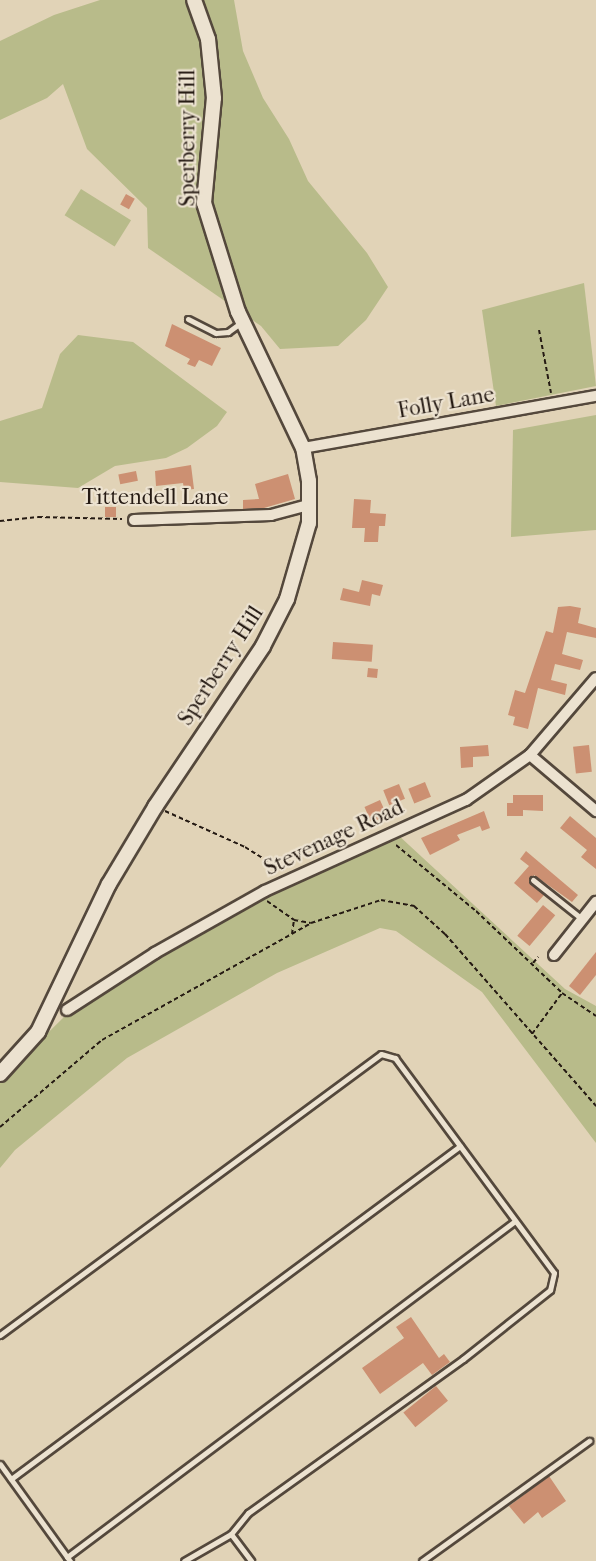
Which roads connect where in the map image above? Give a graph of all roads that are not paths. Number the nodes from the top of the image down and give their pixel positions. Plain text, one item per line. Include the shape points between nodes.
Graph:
1 (194, 0) edge
2 (188, 320) dead end
3 (243, 321) junction
4 (596, 396) edge
5 (303, 448) junction
6 (309, 506) junction
7 (134, 520) road end
8 (596, 678) edge
9 (530, 755) junction
10 (596, 812) edge
11 (533, 880) dead end
12 (596, 902) edge
13 (582, 919) junction
14 (554, 955) dead end
15 (67, 1010) dead end
16 (0, 1074) edge
17 (460, 1146) junction
18 (515, 1221) junction
19 (0, 1335) edge
20 (589, 1441) dead end
21 (0, 1464) edge
22 (11, 1479) junction
23 (231, 1534) junction
24 (69, 1559) edge
25 (184, 1561) edge
26 (251, 1561) edge
27 (422, 1561) edge

1 - 3 street, Sperberry Hill via 208,39 214,98 204,203
2 - 3 lane via 216,333 228,332
3 - 5 street, Sperberry Hill
4 - 5 street, Folly Lane
5 - 6 street, Sperberry Hill
6 - 7 street, Tittendell Lane via 271,515
6 - 16 street, Sperberry Hill via 303,550 287,599 263,646 155,807 109,884 38,1032
8 - 9 street, Stevenage Road
9 - 10 street
9 - 15 street, Stevenage Road via 466,800 293,877 155,953
11 - 13 lane
12 - 13 street
13 - 14 street
17 - 18 lane
17 - 19 lane via 395,1058 381,1054
17 - 22 lane
18 - 23 lane via 554,1273 550,1290 463,1359 248,1513
18 - 24 lane
20 - 27 lane
21 - 22 lane
22 - 24 lane
23 - 25 lane
23 - 26 lane

